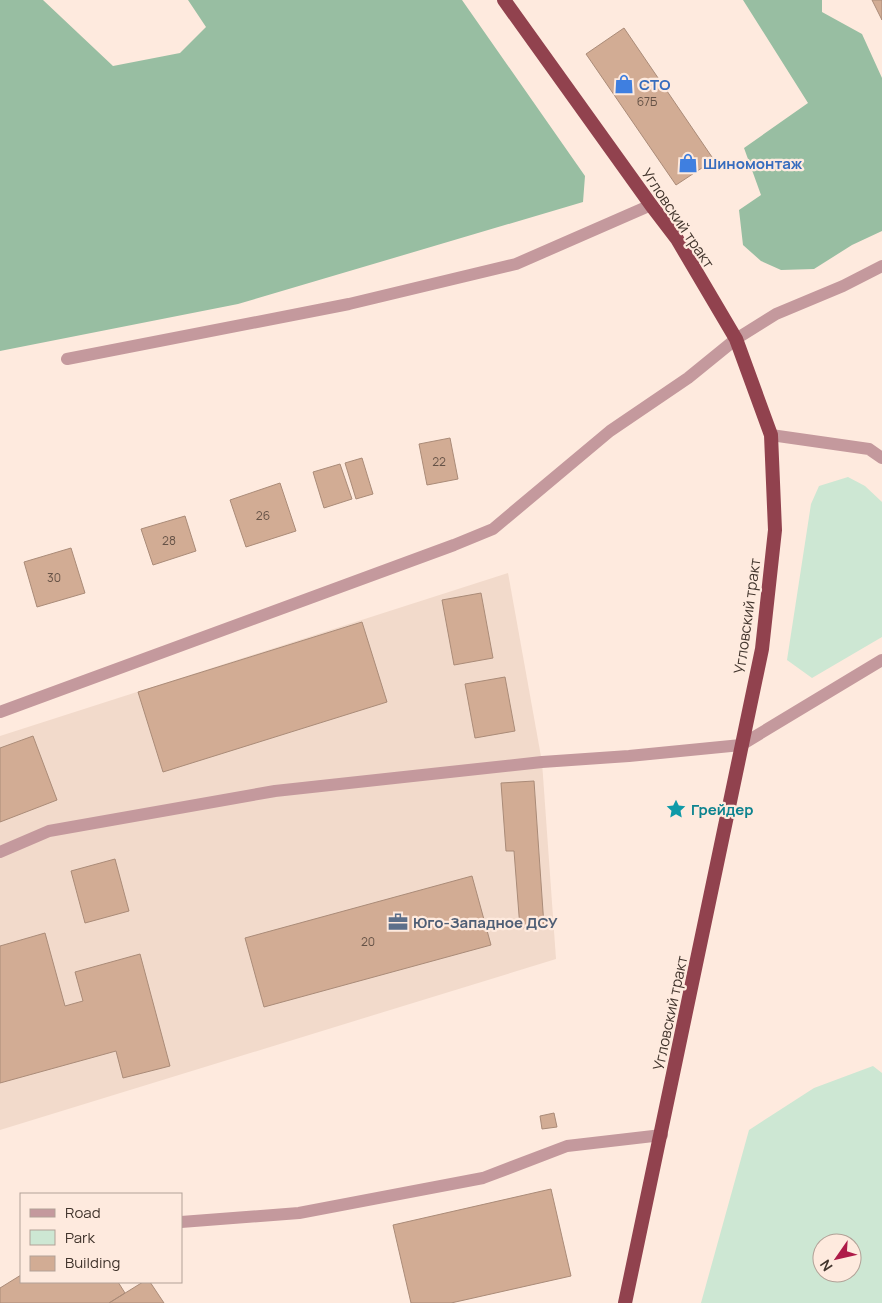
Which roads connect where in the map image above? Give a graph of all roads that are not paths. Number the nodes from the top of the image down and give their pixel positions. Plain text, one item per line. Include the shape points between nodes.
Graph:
1 (504, 0) edge
2 (651, 205) junction
3 (882, 266) edge
4 (736, 339) junction
5 (68, 359) dead end
6 (771, 435) junction
7 (882, 458) edge
8 (882, 660) edge
9 (0, 712) edge
10 (741, 745) junction
11 (0, 852) edge
12 (662, 1135) junction
13 (182, 1222) edge
14 (625, 1303) edge

1 - 2 highway, Угловский тракт
2 - 4 highway, Угловский тракт via 677,239
2 - 5 street via 516,264 349,304
3 - 4 street via 776,314
4 - 6 highway, Угловский тракт
4 - 9 street via 688,378 610,432 493,529
6 - 7 street via 869,449
6 - 10 highway, Угловский тракт via 775,530 762,649
8 - 10 street
10 - 11 street via 542,762 275,791 49,831
10 - 12 highway, Угловский тракт
12 - 13 street via 567,1146 483,1178 299,1213
12 - 14 highway, Угловский тракт

